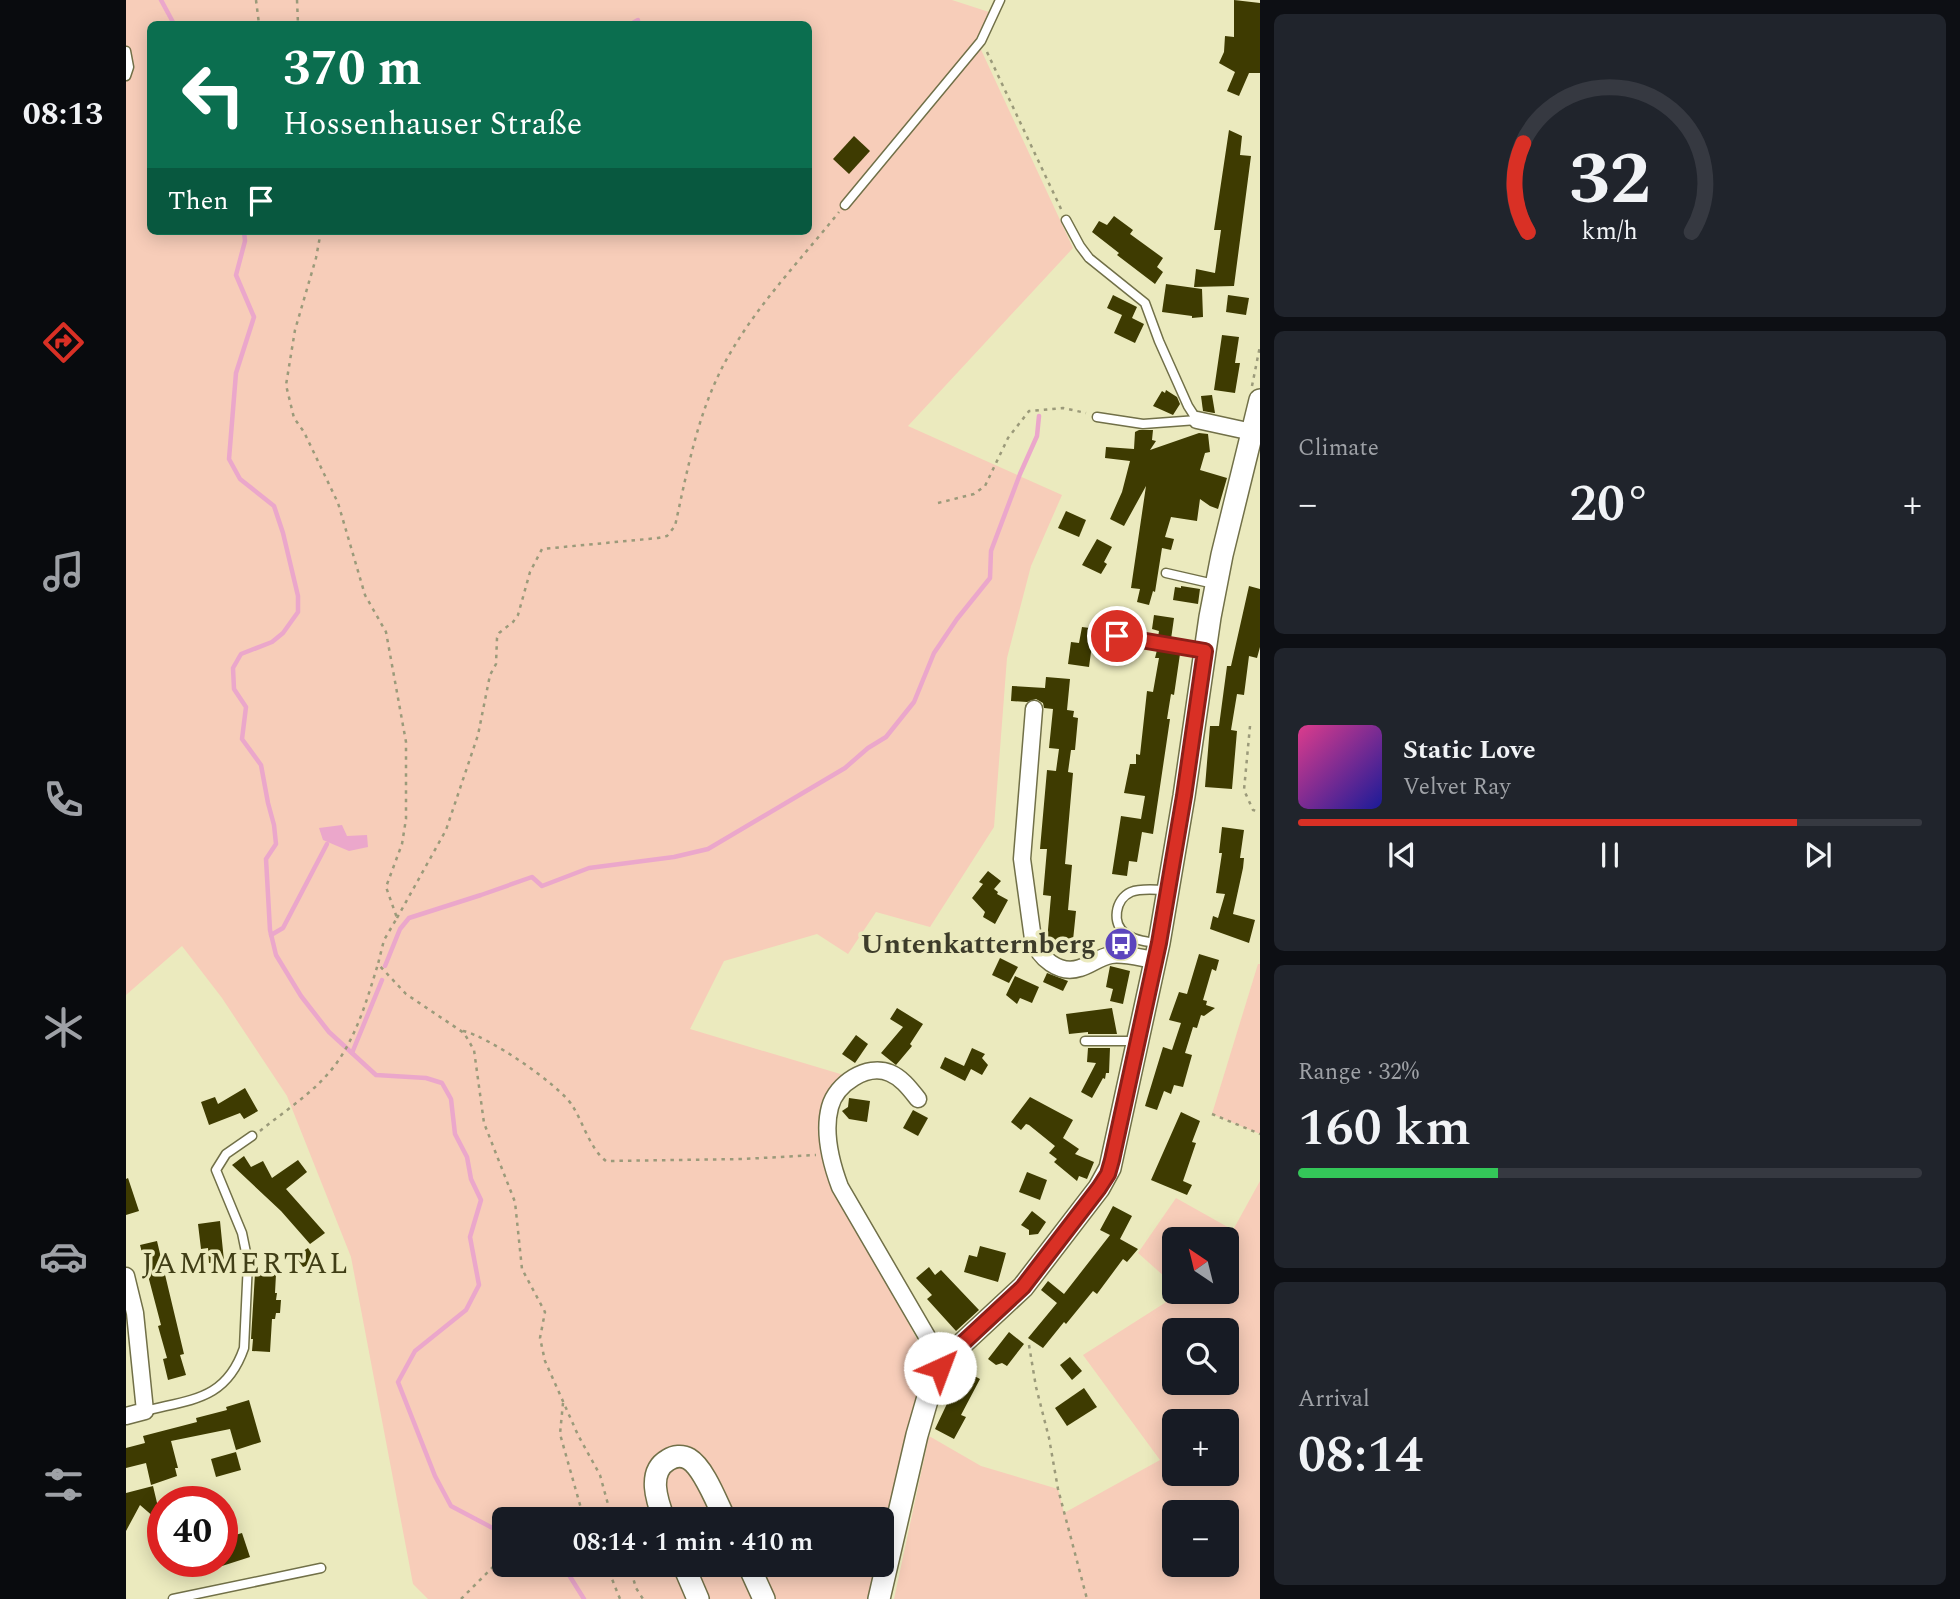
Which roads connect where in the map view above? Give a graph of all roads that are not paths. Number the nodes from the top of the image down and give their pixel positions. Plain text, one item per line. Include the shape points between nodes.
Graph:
1 (1000, 0) edge
2 (126, 51) edge
3 (126, 76) edge
4 (845, 205) road end
5 (1066, 220) road end
6 (1260, 400) edge
7 (1097, 417) road end
8 (1197, 420) junction
9 (1254, 438) edge
10 (1166, 573) dead end
11 (1216, 584) junction
12 (1117, 636) dead end
13 (1205, 651) junction
14 (1034, 709) dead end
15 (1168, 891) junction
16 (1157, 951) junction
17 (1085, 1041) dead end
18 (1136, 1041) junction
19 (918, 1099) dead end
20 (253, 1136) road end
21 (127, 1282) edge
22 (943, 1364) junction
23 (145, 1411) junction
24 (126, 1416) edge
25 (661, 1507) edge
26 (719, 1507) edge
27 (321, 1568) dead end
28 (689, 1577) edge
29 (754, 1577) edge
30 (173, 1599) edge
31 (698, 1599) edge
32 (764, 1599) edge
33 (879, 1599) edge

1 - 4 lane via 981,41
2 - 3 lane
5 - 8 lane via 1089,258 1145,303
6 - 9 street
7 - 8 lane via 1143,424
8 - 9 street
9 - 11 street
10 - 11 lane
11 - 13 street
12 - 13 lane
13 - 15 street
14 - 16 street via 1022,859 1037,951 1066,969 1082,968 1113,955
15 - 16 street
15 - 16 lane via 1130,893 1117,910 1117,921 1126,935
16 - 18 street
17 - 18 lane
18 - 22 street via 1105,1179 1023,1287
19 - 22 street via 890,1073 876,1071 853,1078 830,1106 830,1154 840,1187
20 - 23 lane via 226,1154 216,1170 242,1233 248,1262 241,1357 214,1391
21 - 23 street via 135,1313
22 - 33 street via 920,1423
23 - 24 street
25 - 26 street via 656,1475 665,1462 678,1456 698,1468
27 - 30 lane
28 - 31 street
29 - 32 street

